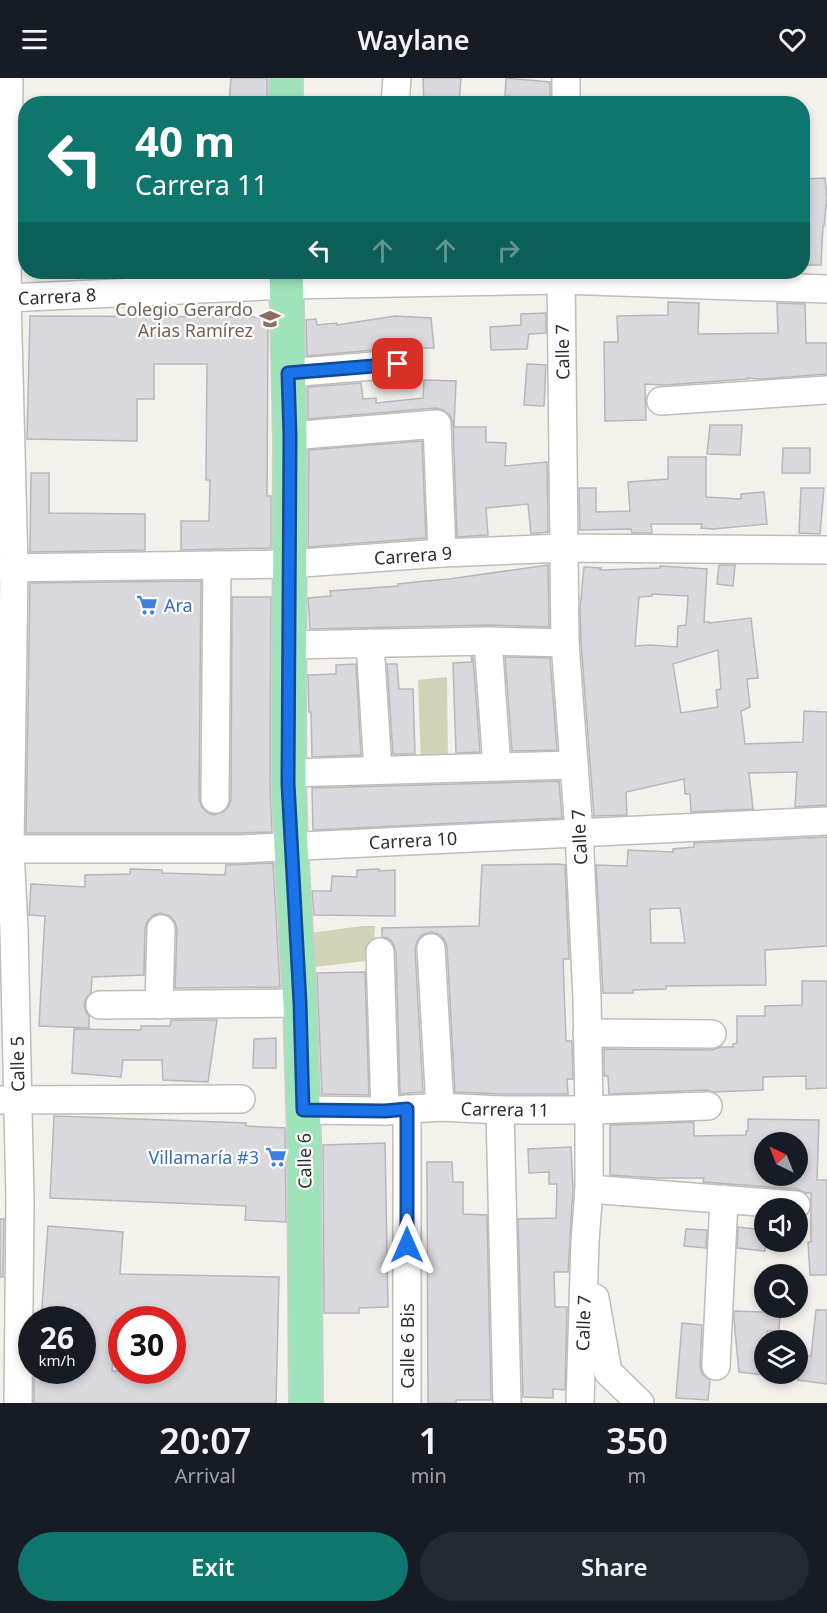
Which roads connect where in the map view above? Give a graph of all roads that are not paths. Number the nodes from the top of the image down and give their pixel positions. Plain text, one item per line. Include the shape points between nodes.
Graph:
1 (9, 78) edge
2 (286, 78) edge
3 (397, 78) edge
4 (566, 78) edge
5 (286, 96) edge
6 (396, 96) edge
7 (566, 96) edge
8 (18, 131) edge
9 (16, 198) edge
10 (272, 279) edge
11 (286, 279) edge
12 (561, 279) edge
13 (597, 279) edge
14 (827, 289) edge
15 (7, 298) junction
16 (398, 364) dead end
17 (288, 373) junction
18 (827, 390) edge
19 (661, 401) dead end
20 (290, 436) junction
21 (564, 548) junction
22 (827, 550) edge
23 (442, 553) junction
24 (288, 564) junction
25 (217, 565) junction
26 (7, 568) edge
27 (488, 640) junction
28 (370, 643) junction
29 (565, 643) junction
30 (289, 645) junction
31 (6, 669) edge
32 (6, 760) edge
33 (574, 765) junction
34 (497, 768) junction
35 (378, 771) junction
36 (289, 773) junction
37 (215, 799) dead end
38 (827, 821) edge
39 (579, 832) junction
40 (291, 847) junction
41 (5, 851) edge
42 (161, 929) dead end
43 (431, 948) dead end
44 (381, 952) dead end
45 (8, 1003) edge
46 (300, 1003) junction
47 (100, 1005) dead end
48 (159, 1005) junction
49 (587, 1033) junction
50 (712, 1034) dead end
51 (241, 1099) dead end
52 (9, 1101) edge
53 (708, 1106) dead end
54 (440, 1107) junction
55 (303, 1110) junction
56 (396, 1110) junction
57 (500, 1110) junction
58 (589, 1110) junction
59 (589, 1189) junction
60 (724, 1199) junction
61 (10, 1200) edge
62 (754, 1202) edge
63 (585, 1241) junction
64 (716, 1366) dead end
65 (18, 1403) edge
66 (306, 1403) edge
67 (407, 1403) edge
68 (507, 1403) edge
69 (580, 1403) edge
70 (640, 1403) edge

1 - 8 street, Calle 5
2 - 5 main road
3 - 6 street
4 - 7 street
8 - 9 street, Calle 5
9 - 15 street, Calle 5
10 - 15 street, Carrera 8
11 - 17 main road, Calle 6
12 - 21 street, Calle 7
13 - 14 street, Carrera 8
15 - 26 street, Calle 5
16 - 17 street
17 - 20 main road, Calle 6
18 - 19 street
20 - 23 street via 437,424
20 - 24 main road, Calle 6
21 - 22 street, Carrera 9
21 - 23 street, Carrera 9
21 - 29 street, Calle 7
23 - 24 street, Carrera 9
24 - 25 street, Carrera 9
24 - 30 main road, Calle 6
25 - 26 street, Carrera 9
25 - 37 street
26 - 31 street, Calle 5
27 - 28 street
27 - 29 street
27 - 34 street
28 - 30 street
28 - 35 street
29 - 33 street, Calle 7
30 - 36 main road, Calle 6
31 - 32 street, Calle 5
32 - 41 street, Calle 5
33 - 34 street
33 - 39 street, Calle 7
34 - 35 street
35 - 36 street
36 - 40 main road, Calle 6
38 - 39 street, Carrera 10
39 - 40 street, Carrera 10
39 - 49 street, Calle 7
40 - 41 street, Carrera 10
40 - 46 main road, Calle 6
41 - 45 street, Calle 5
42 - 48 street
43 - 54 street
44 - 56 street, Calle 6 Bis
45 - 52 street, Calle 5
46 - 48 street
46 - 55 main road, Calle 6
47 - 48 street
49 - 50 street
49 - 58 street, Calle 7
51 - 52 street
52 - 61 street, Calle 5
53 - 58 street, Carrera 11
54 - 56 street, Carrera 11
54 - 57 street, Carrera 11
55 - 56 street, Carrera 11
55 - 66 main road, Calle 6
56 - 67 street, Calle 6 Bis
57 - 58 street, Carrera 11
57 - 68 street
58 - 59 street, Calle 7
59 - 60 street
59 - 63 street, Calle 7
60 - 62 street
60 - 64 street
61 - 65 street, Calle 5
63 - 69 street, Calle 7
63 - 70 street via 608,1372

